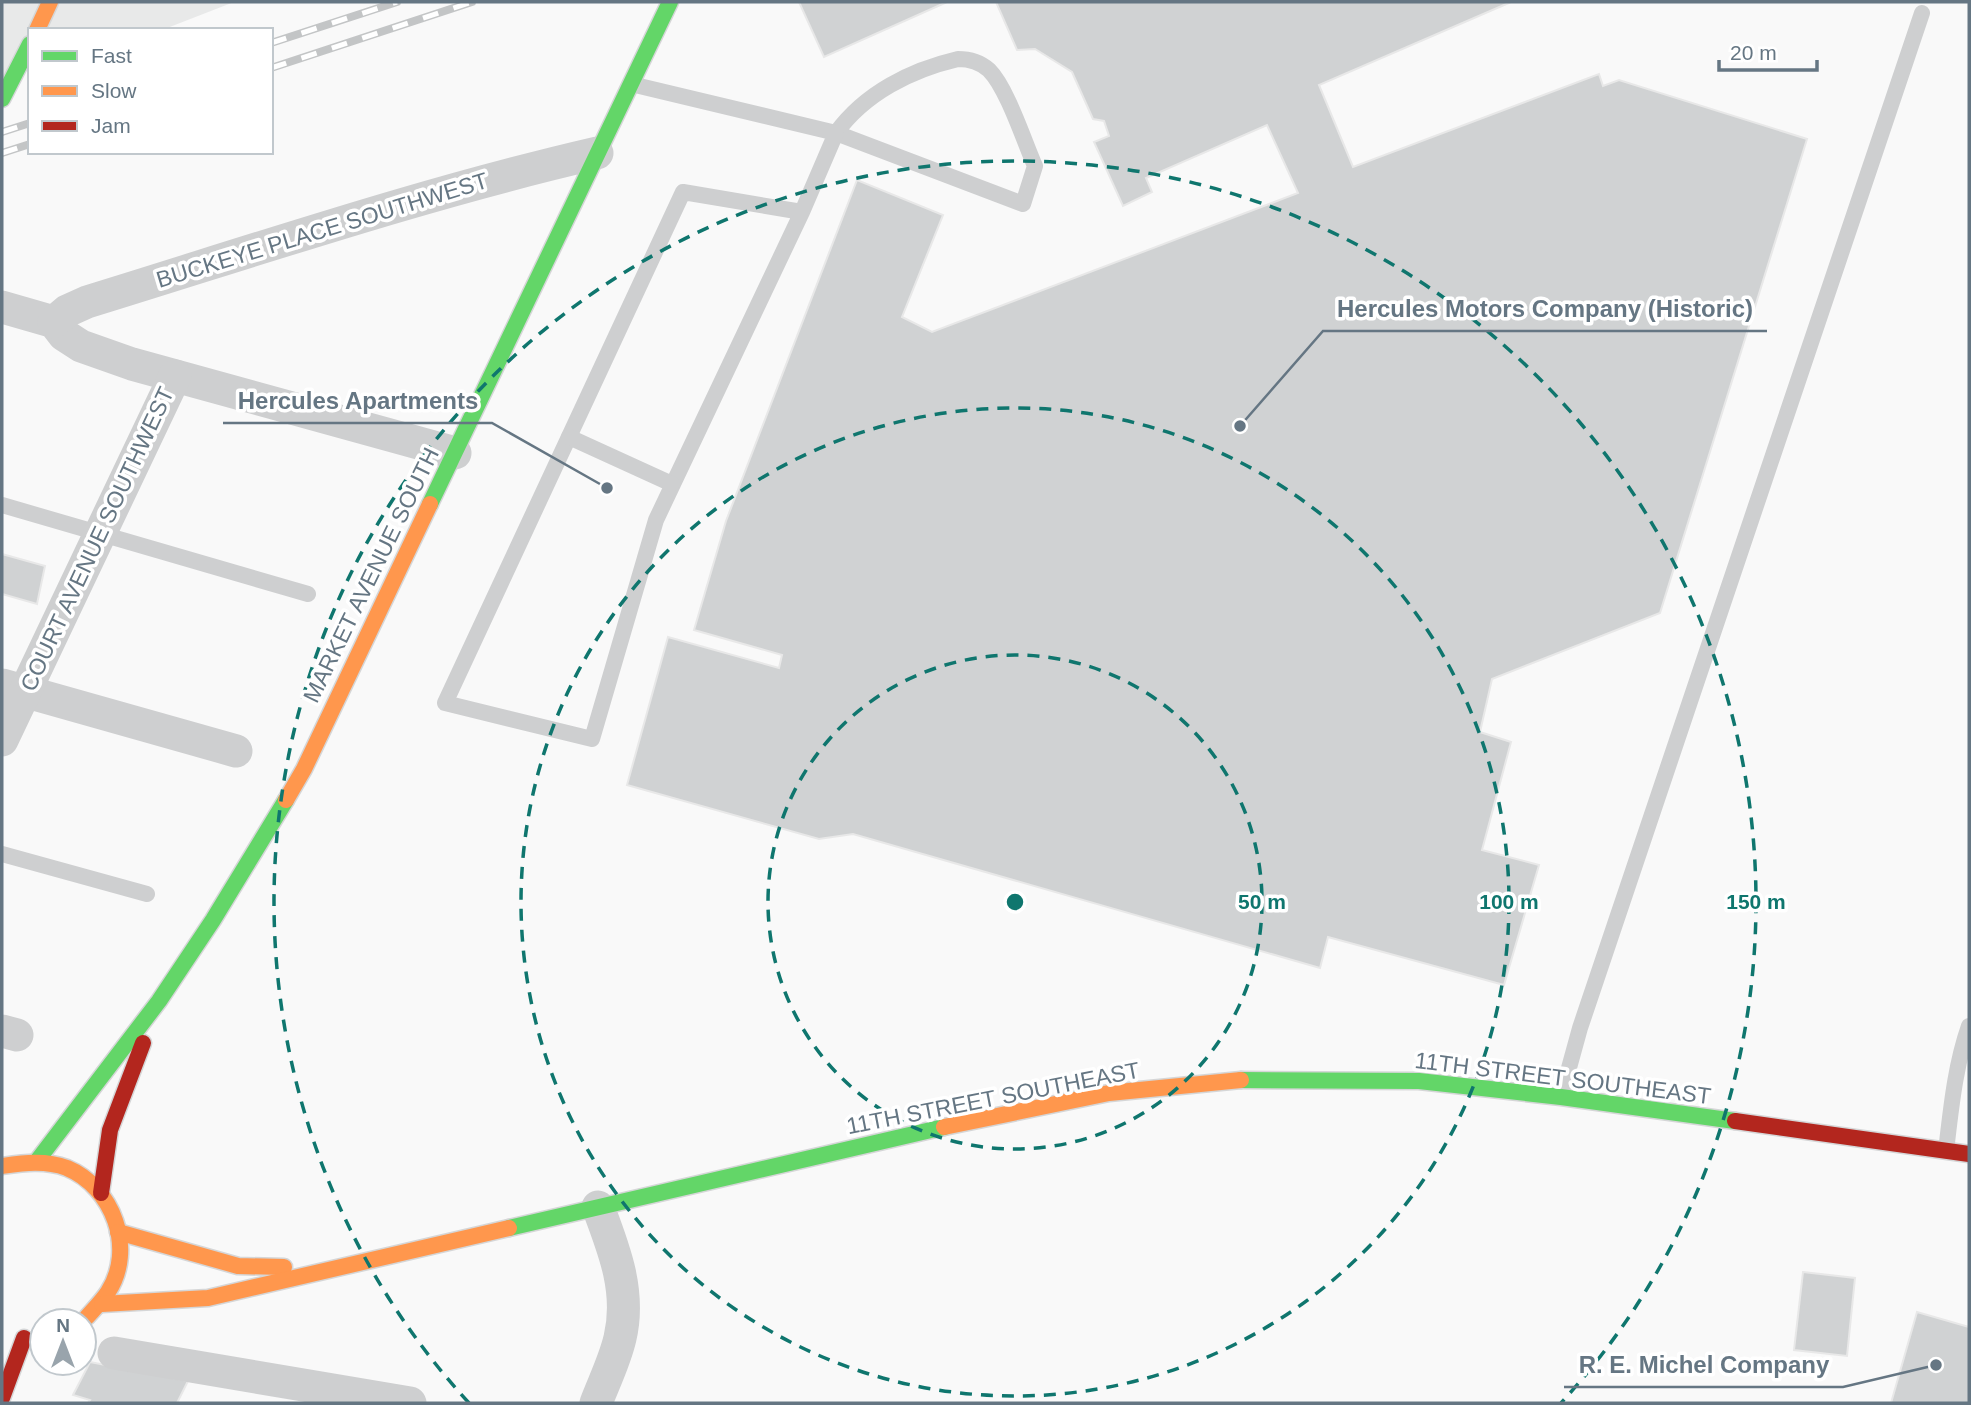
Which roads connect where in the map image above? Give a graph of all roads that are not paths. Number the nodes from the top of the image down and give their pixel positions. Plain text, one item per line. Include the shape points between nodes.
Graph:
1 (50, 2) edge
2 (670, 2) edge
3 (1922, 13) dead end
4 (38, 28) edge
5 (28, 47) edge
6 (6, 81) edge
7 (631, 83) junction
8 (2, 99) edge
9 (836, 133) junction
10 (597, 153) junction
11 (802, 212) junction
12 (2, 307) edge
13 (54, 322) junction
14 (175, 376) junction
15 (569, 437) junction
16 (455, 453) junction
17 (672, 484) junction
18 (2, 505) edge
19 (101, 533) junction
20 (308, 594) dead end
21 (13, 688) edge
22 (2, 740) edge
23 (236, 751) dead end
24 (2, 854) edge
25 (147, 894) dead end
26 (159, 1001) junction
27 (1969, 1026) edge
28 (1561, 1097) junction
29 (1946, 1151) junction
30 (1969, 1154) edge
31 (37, 1161) junction
32 (2, 1166) edge
33 (101, 1193) junction
34 (598, 1207) junction
35 (118, 1232) junction
36 (328, 1269) junction
37 (102, 1304) junction
38 (98, 1308) edge
39 (28, 1337) edge
40 (114, 1353) dead end
41 (325, 1396) edge
42 (2, 1398) edge
43 (410, 1403) edge
44 (596, 1403) edge

1 - 4 street
2 - 7 street, MARKET AVENUE SOUTH
3 - 28 lane via 1580,1028
5 - 6 street
6 - 8 street
7 - 9 lane
7 - 10 street, MARKET AVENUE SOUTH
9 - 9 lane via 1023,204 1035,166 998,82 986,68 968,59 948,61 895,82 858,108
9 - 11 lane
10 - 13 street, BUCKEYE PLACE SOUTHWEST via 496,177 86,302
10 - 16 street, MARKET AVENUE SOUTH
11 - 15 lane via 683,192
11 - 17 lane
12 - 13 street
13 - 14 street via 81,346
14 - 16 street
14 - 19 street, COURT AVENUE SOUTHWEST
15 - 17 lane
15 - 17 lane via 445,704 592,738 656,520
16 - 26 street, MARKET AVENUE SOUTH via 304,769
18 - 19 lane
19 - 20 lane
19 - 21 street, COURT AVENUE SOUTHWEST
21 - 22 street, COURT AVENUE SOUTHWEST
21 - 23 street
24 - 25 lane
26 - 31 street, MARKET AVENUE SOUTH
26 - 33 street, MARKET AVENUE SOUTH via 110,1130
27 - 29 lane via 1952,1099
28 - 29 street, 11TH STREET SOUTHEAST
28 - 34 street, 11TH STREET SOUTHEAST via 1419,1081 1254,1079 1109,1093
29 - 30 street, 11TH STREET SOUTHEAST
31 - 32 street
31 - 33 street via 51,1161 79,1173
33 - 35 street
34 - 36 street, 11TH STREET SOUTHEAST
34 - 44 street via 620,1271 624,1304 620,1339
35 - 36 street, 11TH STREET SOUTHEAST via 238,1266
35 - 37 street via 117,1278
36 - 37 street, 11TH STREET SOUTHEAST via 208,1298
37 - 38 street
39 - 42 street via 19,1337
40 - 41 street
41 - 43 street

